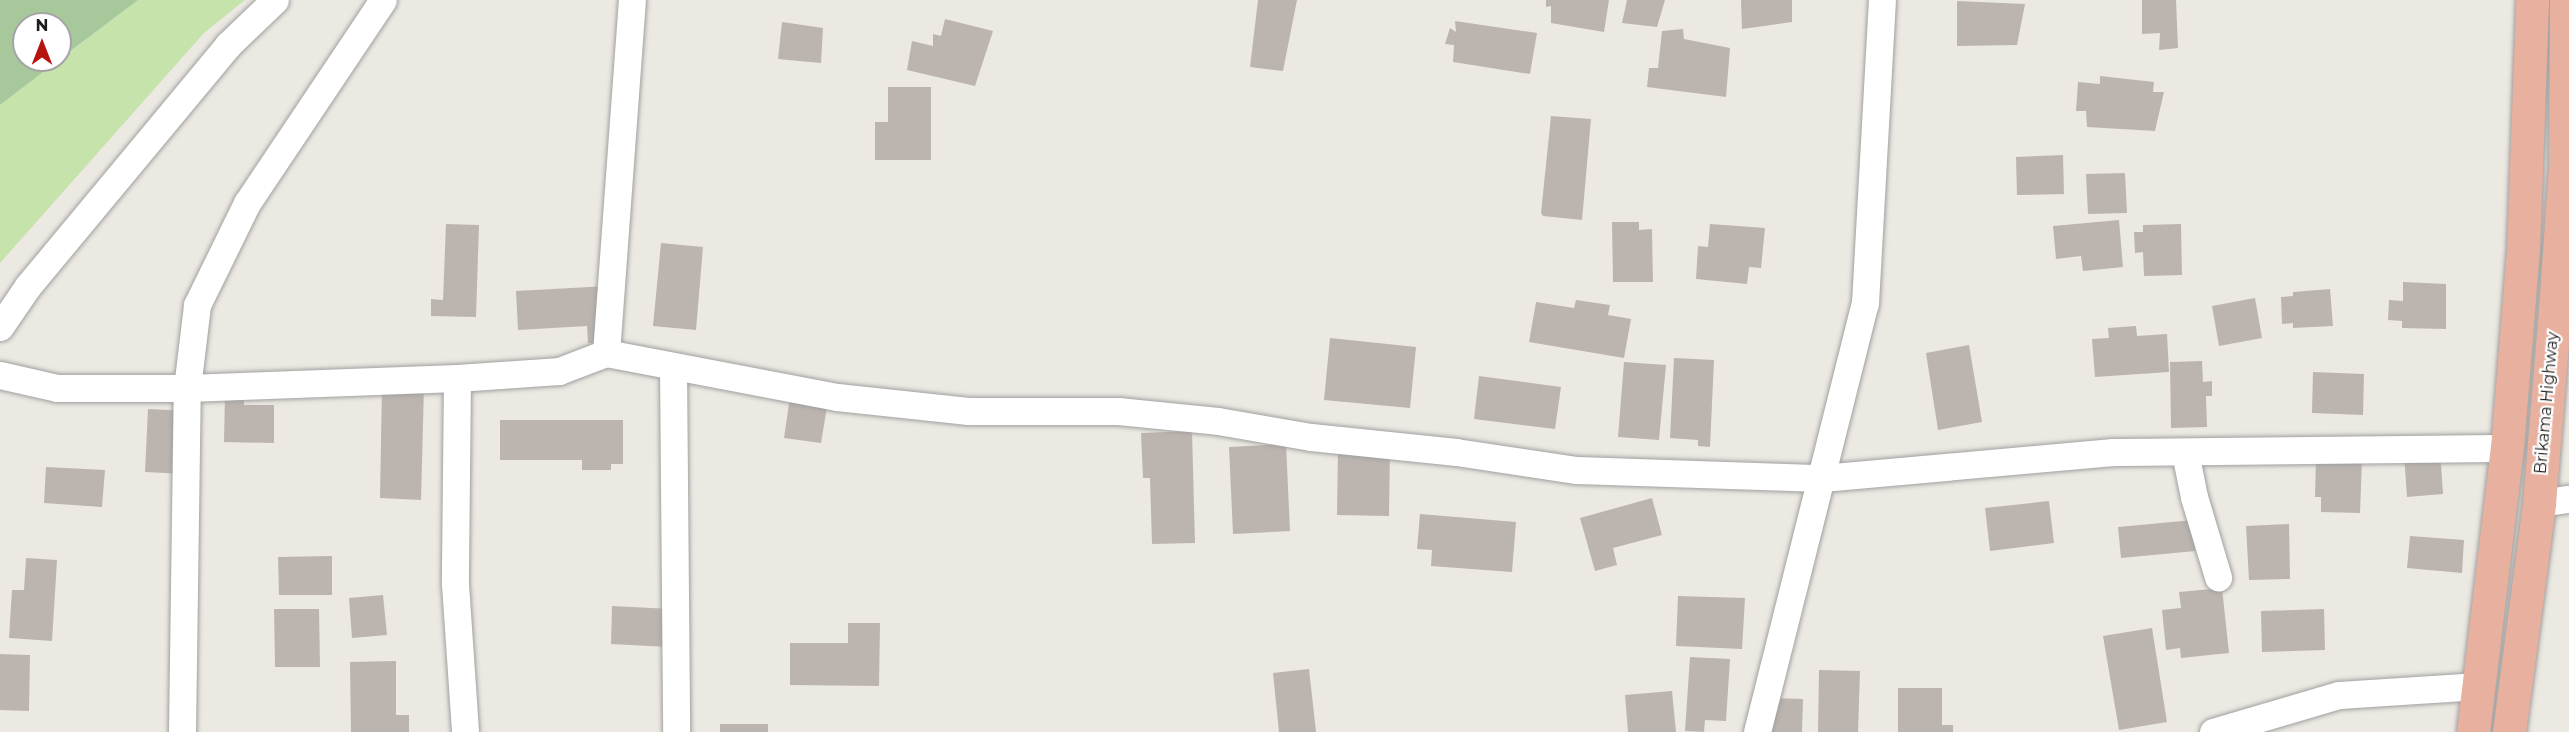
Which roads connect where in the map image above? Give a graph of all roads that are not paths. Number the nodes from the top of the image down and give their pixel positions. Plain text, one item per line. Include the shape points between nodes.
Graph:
1 (274, 0) edge
2 (383, 0) edge
3 (632, 0) edge
4 (1882, 0) edge
5 (2532, 0) edge
6 (2566, 0) edge
7 (2532, 39) junction
8 (2568, 39) edge
9 (0, 327) edge
10 (606, 352) junction
11 (673, 367) junction
12 (0, 375) edge
13 (457, 378) junction
14 (188, 388) junction
15 (2507, 448) junction
16 (2185, 452) junction
17 (1822, 478) junction
18 (2554, 501) edge
19 (2218, 577) dead end
20 (2479, 686) junction
21 (182, 732) edge
22 (465, 732) edge
23 (676, 732) edge
24 (1757, 732) edge
25 (2213, 732) edge
26 (2473, 732) edge
27 (2509, 732) edge

1 - 9 street via 228,45 28,286
2 - 14 street via 247,204 197,305
3 - 10 street
4 - 17 street via 1865,303
5 - 7 highway
6 - 8 highway, Brikama Highway
7 - 8 street
7 - 15 highway via 2524,238
8 - 18 highway, Brikama Highway
10 - 11 street
10 - 13 street via 559,371
11 - 17 street via 837,397 968,411 1118,411 1577,470
11 - 23 street
12 - 14 street via 57,388
13 - 14 street
13 - 22 street via 454,584
14 - 21 street
15 - 16 street
15 - 20 highway
16 - 17 street via 2113,452
16 - 19 street
17 - 24 street
18 - 27 highway, Brikama Highway
20 - 25 street via 2339,695
20 - 26 highway

